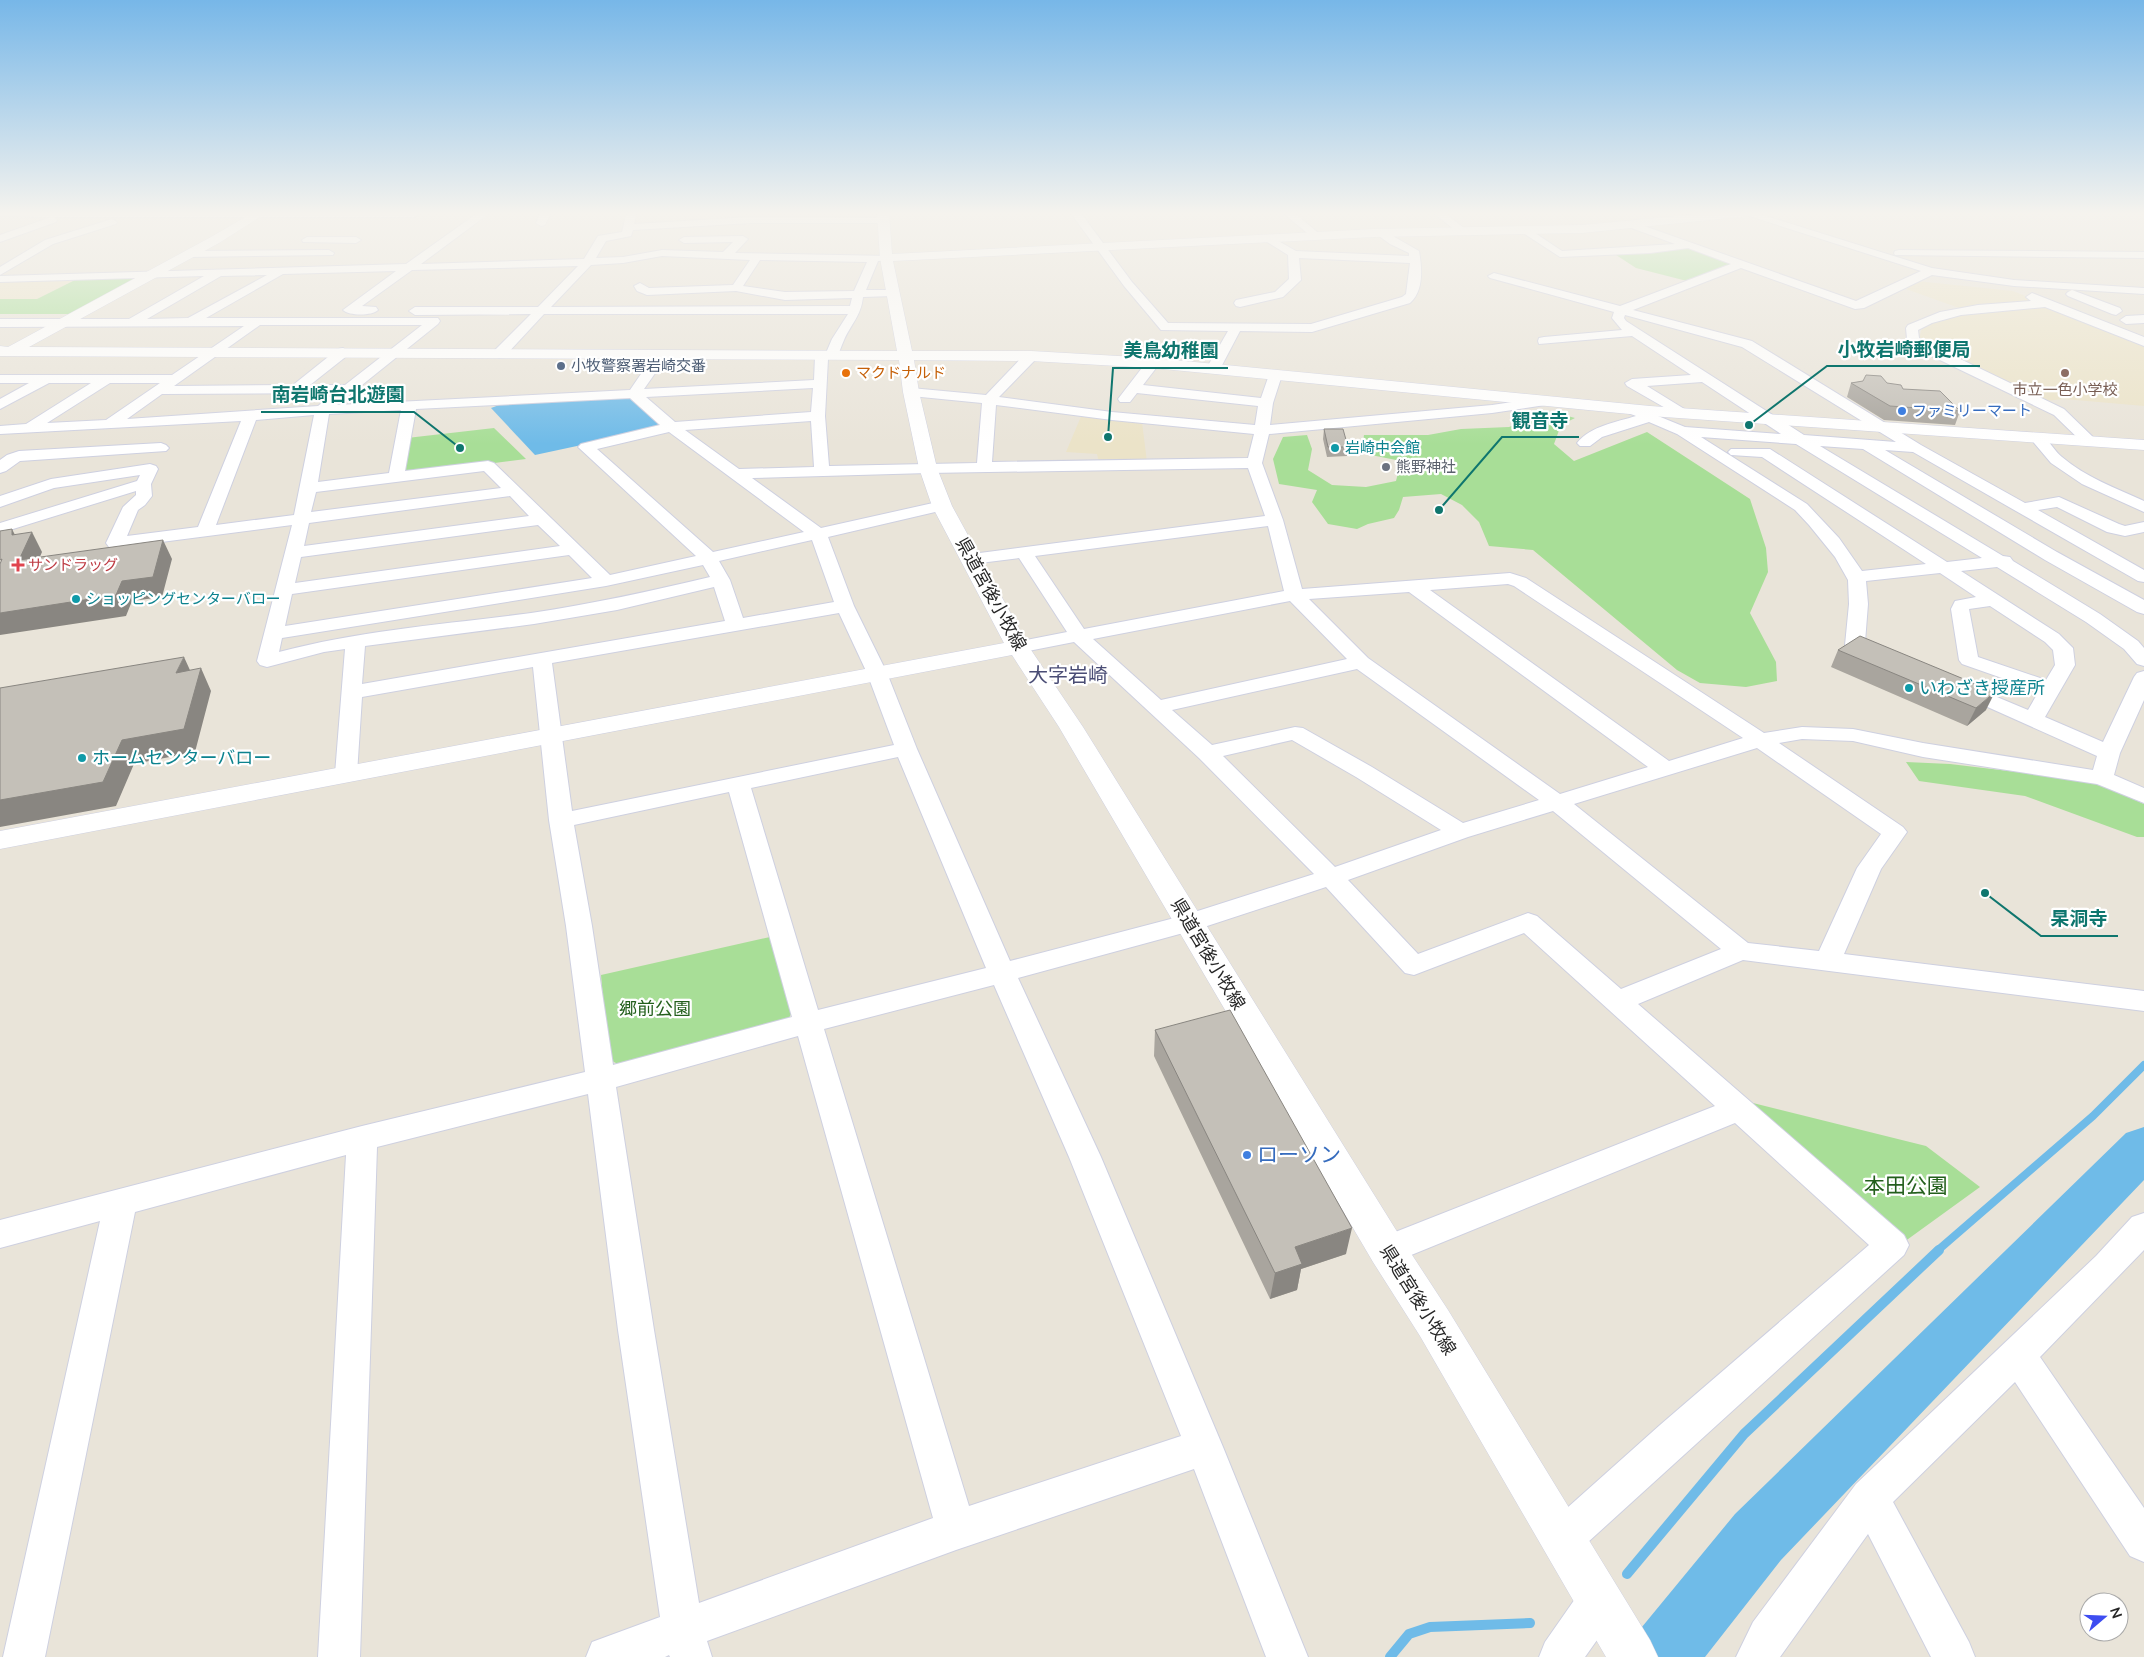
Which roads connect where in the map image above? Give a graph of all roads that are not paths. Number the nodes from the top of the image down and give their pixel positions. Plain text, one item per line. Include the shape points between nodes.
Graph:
1 (123, 289) edge
2 (190, 289) edge
3 (249, 289) edge
4 (377, 289) edge
5 (562, 289) edge
6 (642, 289) edge
7 (706, 289) edge
8 (742, 289) edge
9 (861, 289) edge
10 (892, 289) edge
11 (1134, 289) edge
12 (1286, 289) edge
13 (1412, 289) edge
14 (1544, 289) edge
15 (1674, 289) edge
16 (1810, 289) edge
17 (1893, 289) edge
18 (2013, 289) edge
19 (2059, 289) edge
20 (2128, 289) edge
21 (2144, 290) edge
22 (753, 292) junction
23 (893, 293) junction
24 (858, 294) junction
25 (1240, 303) dead end
26 (2046, 303) junction
27 (856, 310) junction
28 (1621, 310) junction
29 (541, 311) junction
30 (698, 311) junction
31 (2116, 311) dead end
32 (2144, 318) edge
33 (192, 321) junction
34 (64, 322) junction
35 (133, 322) junction
36 (257, 322) junction
37 (0, 323) edge
38 (2144, 327) edge
39 (1236, 328) junction
40 (1635, 332) junction
41 (1544, 341) dead end
42 (2144, 342) edge
43 (214, 352) junction
44 (344, 352) junction
45 (4, 353) edge
46 (394, 353) junction
47 (499, 354) junction
48 (661, 355) junction
49 (827, 356) junction
50 (906, 356) junction
51 (1031, 356) junction
52 (1153, 364) junction
53 (1213, 369) junction
54 (1275, 375) junction
55 (1704, 378) junction
56 (0, 379) edge
57 (46, 379) junction
58 (107, 379) junction
59 (175, 379) junction
60 (820, 384) junction
61 (1133, 388) junction
62 (297, 389) junction
63 (347, 389) junction
64 (159, 390) junction
65 (911, 392) junction
66 (634, 394) junction
67 (989, 400) junction
68 (1547, 401) junction
69 (1266, 403) junction
70 (0, 405) edge
71 (409, 406) junction
72 (1632, 409) junction
73 (322, 410) junction
74 (1681, 413) junction
75 (250, 416) junction
76 (818, 416) junction
77 (1112, 416) junction
78 (1649, 417) junction
79 (1768, 419) junction
80 (176, 420) junction
81 (110, 424) junction
82 (672, 427) junction
83 (1880, 427) junction
84 (28, 428) junction
85 (0, 430) edge
86 (1262, 430) junction
87 (1682, 432) junction
88 (2037, 438) junction
89 (1799, 439) junction
90 (2090, 442) junction
91 (1585, 443) dead end
92 (1865, 445) junction
93 (2141, 447) edge
94 (161, 448) junction
95 (1916, 448) junction
96 (1716, 452) junction
97 (1254, 463) junction
98 (0, 468) edge
99 (928, 468) junction
100 (984, 468) junction
101 (822, 471) junction
102 (738, 474) junction
103 (147, 476) junction
104 (396, 478) junction
105 (309, 488) junction
106 (513, 491) junction
107 (0, 502) edge
108 (942, 506) junction
109 (2144, 507) edge
110 (2022, 508) junction
111 (300, 519) junction
112 (542, 519) junction
113 (1275, 520) junction
114 (0, 528) edge
115 (2144, 528) edge
116 (205, 532) junction
117 (818, 534) junction
118 (573, 549) junction
119 (2098, 551) junction
120 (1024, 552) junction
121 (292, 553) junction
122 (2051, 556) junction
123 (708, 557) junction
124 (972, 559) junction
125 (2001, 561) junction
126 (1944, 567) junction
127 (2144, 577) edge
128 (1857, 578) junction
129 (721, 580) junction
130 (606, 581) junction
131 (1413, 586) junction
132 (283, 590) junction
133 (1294, 595) junction
134 (1994, 600) junction
135 (845, 606) junction
136 (2144, 608) edge
137 (736, 626) junction
138 (274, 634) junction
139 (1079, 636) junction
140 (355, 642) junction
141 (1018, 646) junction
142 (542, 660) junction
143 (2144, 660) edge
144 (1361, 662) junction
145 (1897, 662) edge
146 (877, 673) junction
147 (2144, 677) edge
148 (1941, 680) edge
149 (2051, 688) junction
150 (353, 692) junction
151 (1158, 707) junction
152 (2033, 719) junction
153 (552, 735) junction
154 (1760, 740) junction
155 (906, 749) junction
156 (1207, 752) junction
157 (2109, 752) junction
158 (1664, 768) junction
159 (346, 774) junction
160 (2102, 778) junction
161 (738, 784) junction
162 (2144, 796) edge
163 (1558, 803) junction
164 (561, 820) junction
165 (1460, 832) junction
166 (0, 840) edge
167 (1330, 877) junction
168 (1189, 923) junction
169 (1741, 950) junction
170 (1828, 960) junction
171 (1002, 974) junction
172 (1618, 1001) junction
173 (2144, 1001) edge
174 (809, 1023) junction
175 (600, 1080) junction
176 (1739, 1109) junction
177 (362, 1138) junction
178 (121, 1201) junction
179 (2144, 1227) edge
180 (0, 1234) edge
181 (1387, 1250) junction
182 (2018, 1356) junction
183 (1204, 1447) junction
184 (1870, 1498) junction
185 (956, 1530) junction
186 (1562, 1539) junction
187 (2144, 1542) edge
188 (1617, 1630) edge
189 (687, 1643) edge
190 (24, 1657) edge
191 (339, 1657) edge
192 (607, 1657) edge
193 (1287, 1657) edge
194 (1560, 1657) edge
195 (1757, 1657) edge
196 (1954, 1657) edge

1 - 34 street
2 - 35 street
3 - 33 street
4 - 29 street via 349,310
5 - 29 street
6 - 7 street via 647,292
8 - 22 street
9 - 24 street
10 - 23 street, 県道宮後小牧線
11 - 39 street via 1162,326
12 - 25 street via 1274,297
13 - 39 street via 1412,295 1406,300 1320,327
14 - 28 street
15 - 28 street
16 - 17 street via 1854,305
18 - 26 street
19 - 31 street
20 - 21 street
22 - 24 street via 794,296
22 - 30 street
23 - 24 street
23 - 50 street, 県道宮後小牧線
24 - 27 street
26 - 42 street
26 - 90 street via 1951,312 1912,328 1913,339 2059,412
27 - 30 street
27 - 49 street
28 - 40 street via 1618,318
28 - 83 street via 1747,344
29 - 30 street
29 - 47 street
32 - 38 street via 2126,320
33 - 35 street
33 - 36 street
34 - 35 street
34 - 37 street
34 - 45 street
36 - 43 street
36 - 46 street via 434,321
39 - 53 street
40 - 41 street
40 - 55 street
43 - 44 street
43 - 45 street
43 - 59 street
44 - 46 street
44 - 62 street
46 - 47 street
46 - 63 street
47 - 48 street
48 - 49 street
48 - 66 street
49 - 50 street
49 - 60 street
50 - 51 street
50 - 65 street, 県道宮後小牧線
51 - 52 street
51 - 67 street
52 - 53 street
52 - 61 street
53 - 54 street
54 - 68 street
54 - 69 street
55 - 74 street via 1632,383
55 - 79 street
56 - 57 street
57 - 58 street
57 - 70 street
58 - 59 street
58 - 84 street
59 - 64 street
60 - 66 street
60 - 76 street
61 - 69 street
61 - 77 street
62 - 63 street
62 - 64 street
63 - 73 street
64 - 81 street
65 - 67 street
65 - 99 street, 県道宮後小牧線
66 - 71 street
66 - 82 street
67 - 77 street
67 - 100 street
68 - 72 street
68 - 86 street via 1492,410
69 - 86 street
71 - 73 street
71 - 104 street
72 - 74 street
72 - 78 street
73 - 75 street
73 - 105 street
74 - 79 street
75 - 80 street
75 - 116 street
76 - 82 street
76 - 101 street
77 - 86 street
78 - 87 street
78 - 91 street via 1597,434
79 - 83 street
79 - 89 street
80 - 81 street
80 - 94 street
81 - 84 street
82 - 102 street
82 - 123 street via 586,446
83 - 88 street
83 - 95 street
84 - 85 street
86 - 97 street
87 - 89 street
87 - 96 street
88 - 90 street
88 - 109 street via 2056,460 2080,476
89 - 92 street
89 - 125 street
90 - 93 street
92 - 95 street
92 - 122 street
94 - 98 street via 19,456
94 - 103 street
95 - 110 street
96 - 126 street via 1765,452
96 - 128 street via 1801,507 1818,522
97 - 100 street
97 - 113 street
99 - 100 street
99 - 101 street
99 - 108 street, 県道宮後小牧線
101 - 102 street
102 - 117 street
103 - 107 street via 52,484
103 - 114 street
103 - 116 street via 144,496 131,507 115,543
104 - 105 street
104 - 106 street via 488,466
105 - 111 street
106 - 111 street
106 - 112 street
108 - 117 street
108 - 124 street, 県道宮後小牧線
110 - 115 street via 2058,502 2112,528 2125,531
110 - 119 street
111 - 116 street
111 - 121 street
112 - 118 street
112 - 121 street
113 - 120 street
113 - 133 street
117 - 123 street
117 - 135 street
118 - 130 street
118 - 132 street
119 - 122 street
119 - 127 street
120 - 124 street
120 - 139 street
121 - 132 street
122 - 125 street
122 - 136 street
123 - 129 street
123 - 130 street
124 - 141 street, 県道宮後小牧線
125 - 126 street
125 - 143 street via 2120,636
126 - 128 street
126 - 134 street
128 - 145 street via 1855,645
129 - 137 street
129 - 140 street via 534,618
130 - 138 street
131 - 133 street
131 - 154 street via 1510,578 1520,582
131 - 158 street
132 - 138 street
133 - 139 street
133 - 144 street
134 - 149 street via 2063,648 2065,665
134 - 149 street via 1969,603 1960,609 1969,660
135 - 137 street
135 - 146 street
137 - 142 street
138 - 140 street via 267,661 323,646
139 - 141 street
139 - 151 street
140 - 150 street
141 - 146 street
141 - 168 street, 県道宮後小牧線 via 1071,727
142 - 150 street
142 - 153 street
144 - 151 street
144 - 163 street
146 - 153 street
146 - 155 street
147 - 157 street
148 - 152 street
149 - 152 street
150 - 159 street
151 - 156 street
152 - 157 street
153 - 159 street
153 - 164 street
154 - 158 street
154 - 160 street via 1802,733 1853,735 1923,750
154 - 170 street via 1895,832 1869,868
155 - 161 street
155 - 171 street
156 - 165 street via 1295,733
156 - 167 street
157 - 160 street
158 - 163 street
159 - 166 street
160 - 162 street
161 - 164 street
161 - 174 street
163 - 165 street
163 - 169 street
164 - 175 street
165 - 167 street
167 - 168 street
167 - 172 street via 1414,966 1528,922
168 - 171 street
168 - 181 street, 県道宮後小牧線
169 - 170 street
169 - 172 street
170 - 173 street
171 - 174 street
171 - 183 street via 1085,1157
172 - 176 street
174 - 175 street
174 - 185 street
175 - 177 street
175 - 189 street via 636,1330
176 - 181 street
176 - 186 street via 1892,1245
177 - 178 street
177 - 191 street
178 - 180 street
178 - 190 street
179 - 182 street
181 - 186 street, 県道宮後小牧線 via 1439,1331
182 - 184 street
182 - 187 street
183 - 185 street
183 - 193 street
184 - 195 street via 1768,1637
184 - 196 street
185 - 189 street
186 - 188 street, 県道宮後小牧線
188 - 194 street
189 - 192 street

